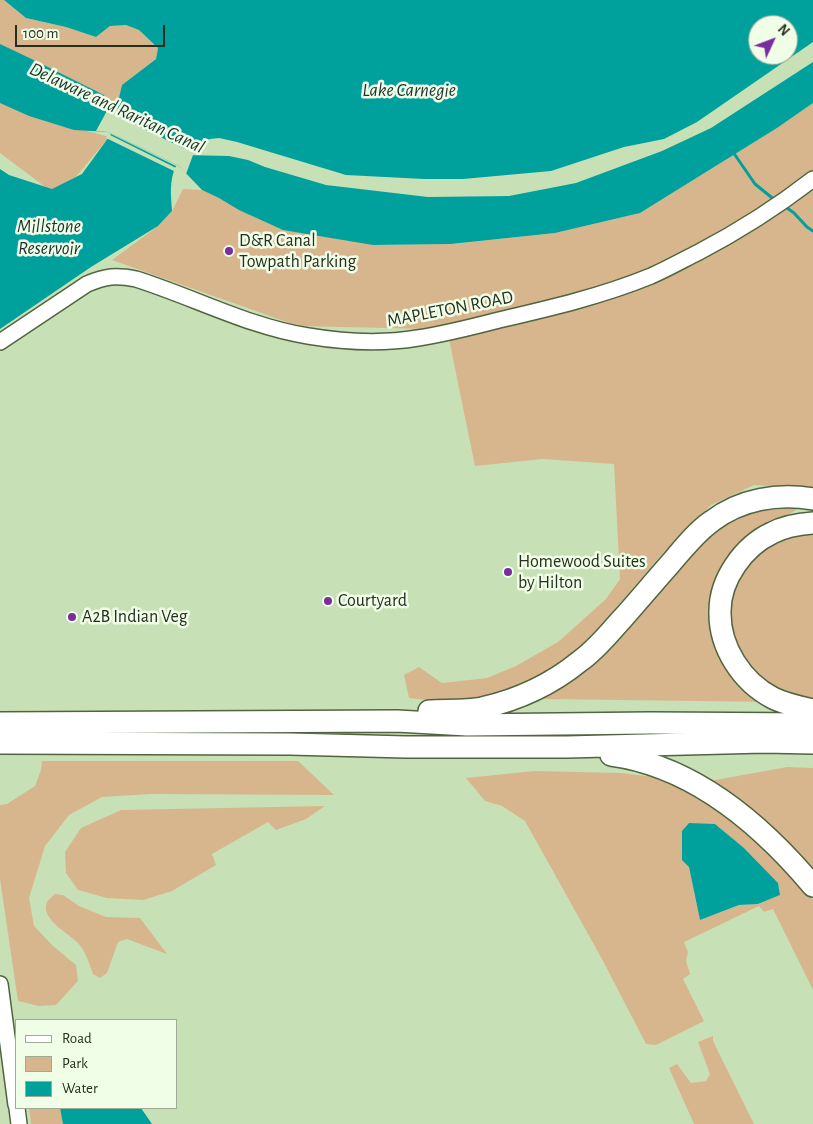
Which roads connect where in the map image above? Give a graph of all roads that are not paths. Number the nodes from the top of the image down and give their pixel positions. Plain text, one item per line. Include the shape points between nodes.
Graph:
1 (813, 179) edge
2 (0, 342) edge
3 (813, 499) edge
4 (813, 523) edge
5 (813, 710) edge
6 (397, 721) junction
7 (0, 722) edge
8 (813, 724) edge
9 (813, 742) edge
10 (0, 743) edge
11 (29, 743) junction
12 (567, 747) junction
13 (0, 753) edge
14 (813, 886) edge
15 (0, 984) edge
16 (15, 1098) edge
17 (16, 1109) edge
18 (19, 1124) edge

1 - 2 street, MAPLETON ROAD via 748,225 652,275 555,308 436,335 363,342 286,332 150,283 115,276 87,284
3 - 6 highway via 770,497 724,513 712,521 687,544 589,655 538,688 480,708 412,712
4 - 5 highway via 772,533 748,550 728,579 720,611 724,639 736,665 746,677 772,698
6 - 7 highway
6 - 8 highway via 467,725
9 - 12 highway
10 - 11 highway
11 - 12 highway
11 - 13 highway
12 - 14 highway via 582,753 641,761 696,784 721,799 771,840
15 - 16 street
17 - 18 street

